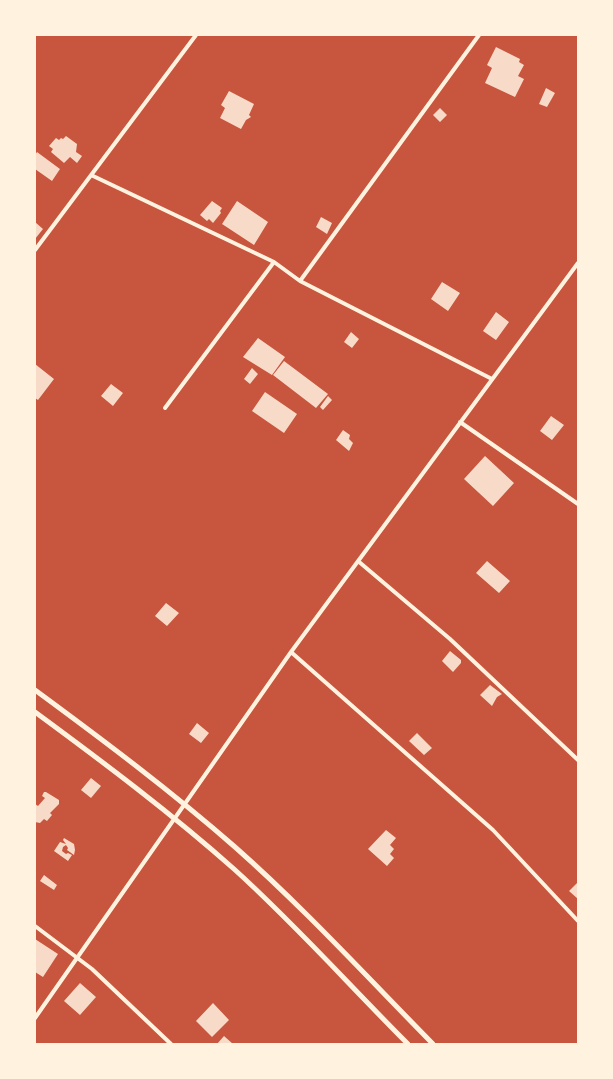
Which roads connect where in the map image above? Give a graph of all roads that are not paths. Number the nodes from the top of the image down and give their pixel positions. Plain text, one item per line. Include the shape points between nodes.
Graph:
1 (196, 35) edge
2 (479, 35) edge
3 (91, 175) junction
4 (35, 250) edge
5 (274, 262) junction
6 (578, 263) edge
7 (300, 281) junction
8 (492, 379) junction
9 (164, 408) dead end
10 (460, 422) junction
11 (578, 504) edge
12 (358, 561) junction
13 (291, 652) junction
14 (35, 690) edge
15 (35, 712) edge
16 (578, 760) edge
17 (184, 804) junction
18 (174, 819) junction
19 (578, 921) edge
20 (35, 926) edge
21 (77, 958) junction
22 (35, 1018) edge
23 (172, 1044) edge
24 (408, 1044) edge
25 (433, 1044) edge

1 - 3 street
2 - 7 street
3 - 4 street
3 - 5 street
5 - 7 street
5 - 9 street
6 - 8 street
7 - 8 street
8 - 10 street
10 - 11 street
10 - 12 street
12 - 13 street
12 - 16 street via 450,639
13 - 17 street
13 - 19 street via 493,830
14 - 17 main road
15 - 18 main road
17 - 18 street
17 - 25 main road via 284,892
18 - 21 street
18 - 24 main road via 284,917
20 - 21 street
21 - 22 street
21 - 23 street

